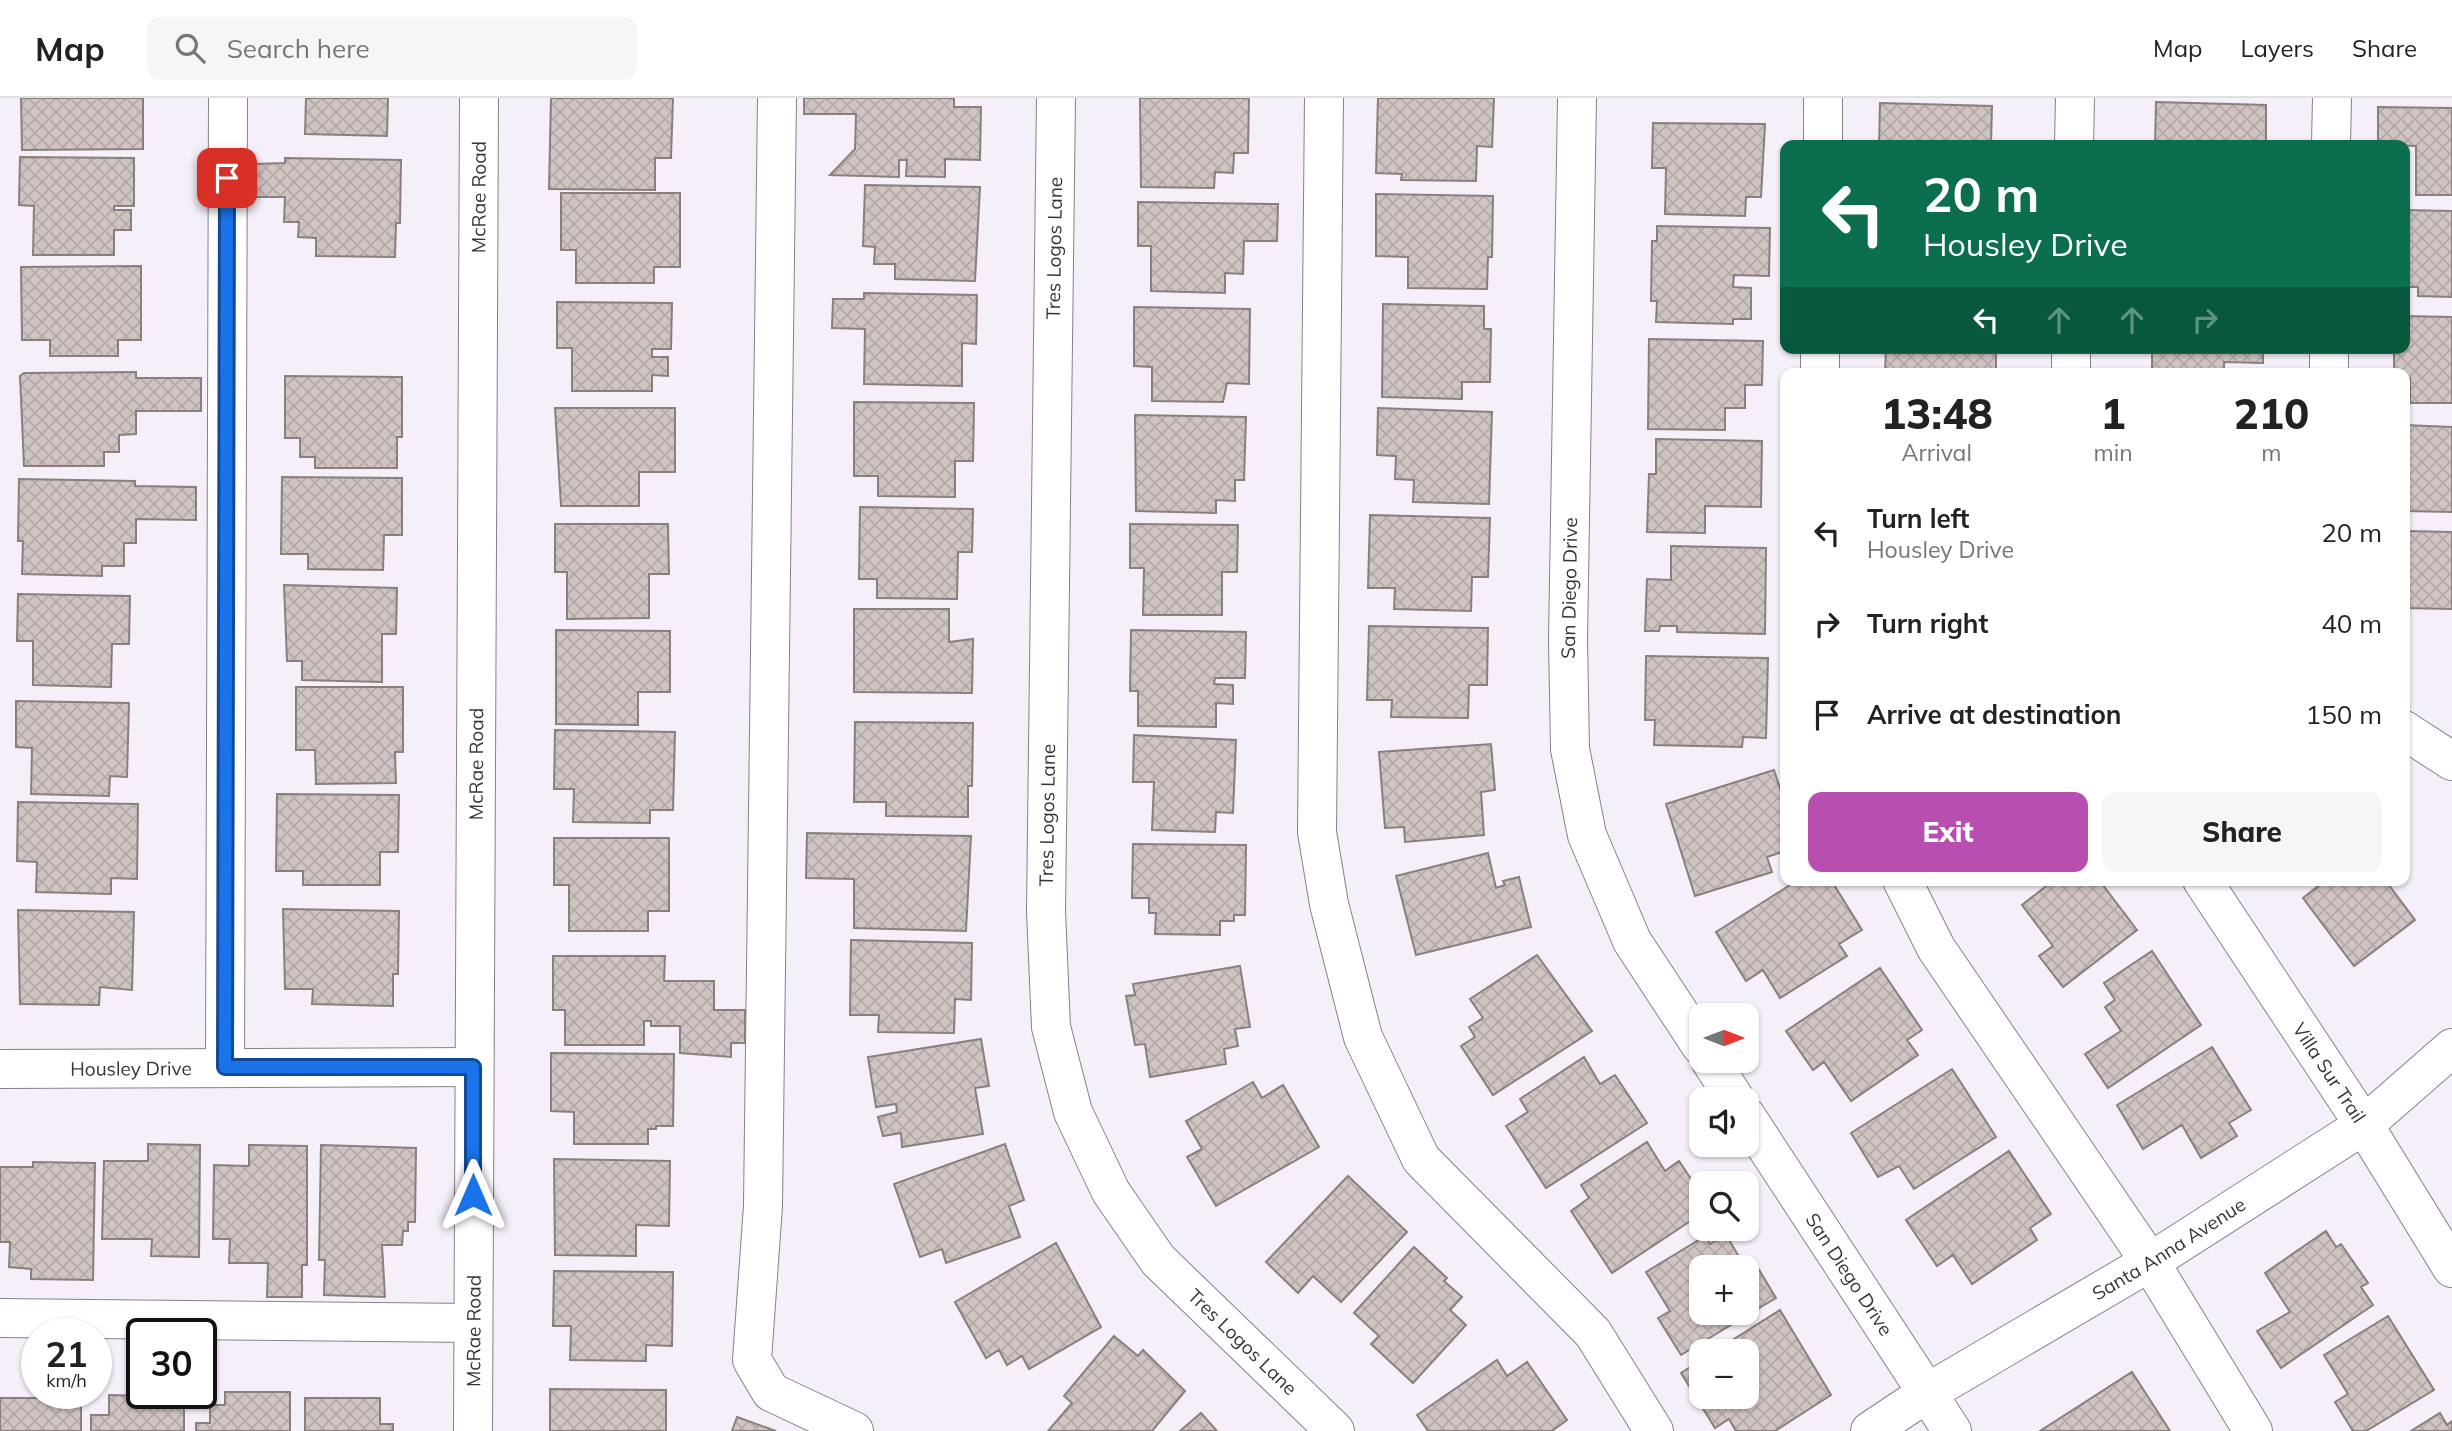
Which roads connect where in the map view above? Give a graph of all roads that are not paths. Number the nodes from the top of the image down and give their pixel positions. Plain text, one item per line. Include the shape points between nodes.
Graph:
1 (228, 98) edge
2 (479, 98) edge
3 (777, 98) edge
4 (1056, 98) edge
5 (1324, 98) edge
6 (1577, 98) edge
7 (1823, 98) edge
8 (2075, 98) edge
9 (2332, 98) edge
10 (1823, 140) edge
11 (2074, 140) edge
12 (2331, 140) edge
13 (2410, 734) edge
14 (2452, 761) edge
15 (1905, 886) edge
16 (2206, 886) edge
17 (1689, 1028) edge
18 (2452, 1048) edge
19 (225, 1067) junction
20 (473, 1067) junction
21 (0, 1069) edge
22 (2364, 1125) junction
23 (1759, 1136) edge
24 (2150, 1262) junction
25 (2452, 1268) edge
26 (0, 1318) edge
27 (473, 1324) junction
28 (1927, 1393) junction
29 (473, 1431) edge
30 (854, 1431) edge
31 (1335, 1431) edge
32 (1654, 1431) edge
33 (1870, 1431) edge
34 (1952, 1431) edge
35 (2253, 1431) edge

1 - 19 street
2 - 20 street, McRae Road
3 - 30 street via 762,1206 752,1360 771,1392
4 - 31 street, Tres Logos Lane via 1046,911 1051,1027 1073,1112 1119,1203 1158,1260
5 - 32 street via 1317,832 1329,904 1363,1037 1421,1159 1593,1333
6 - 17 street, San Diego Drive via 1570,749 1587,835 1632,941
7 - 10 street
8 - 11 street
9 - 12 street
13 - 14 street
15 - 24 street via 1936,948
16 - 22 street, Villa Sur Trail
18 - 22 street, Santa Anna Avenue
19 - 20 street, Housley Drive
19 - 21 street, Housley Drive
20 - 27 street, McRae Road
22 - 24 street, Santa Anna Avenue
22 - 25 street, Villa Sur Trail
23 - 28 street, San Diego Drive
24 - 28 street, Santa Anna Avenue
24 - 35 street
26 - 27 street
27 - 29 street, McRae Road
28 - 33 street, Santa Anna Avenue
28 - 34 street, San Diego Drive

